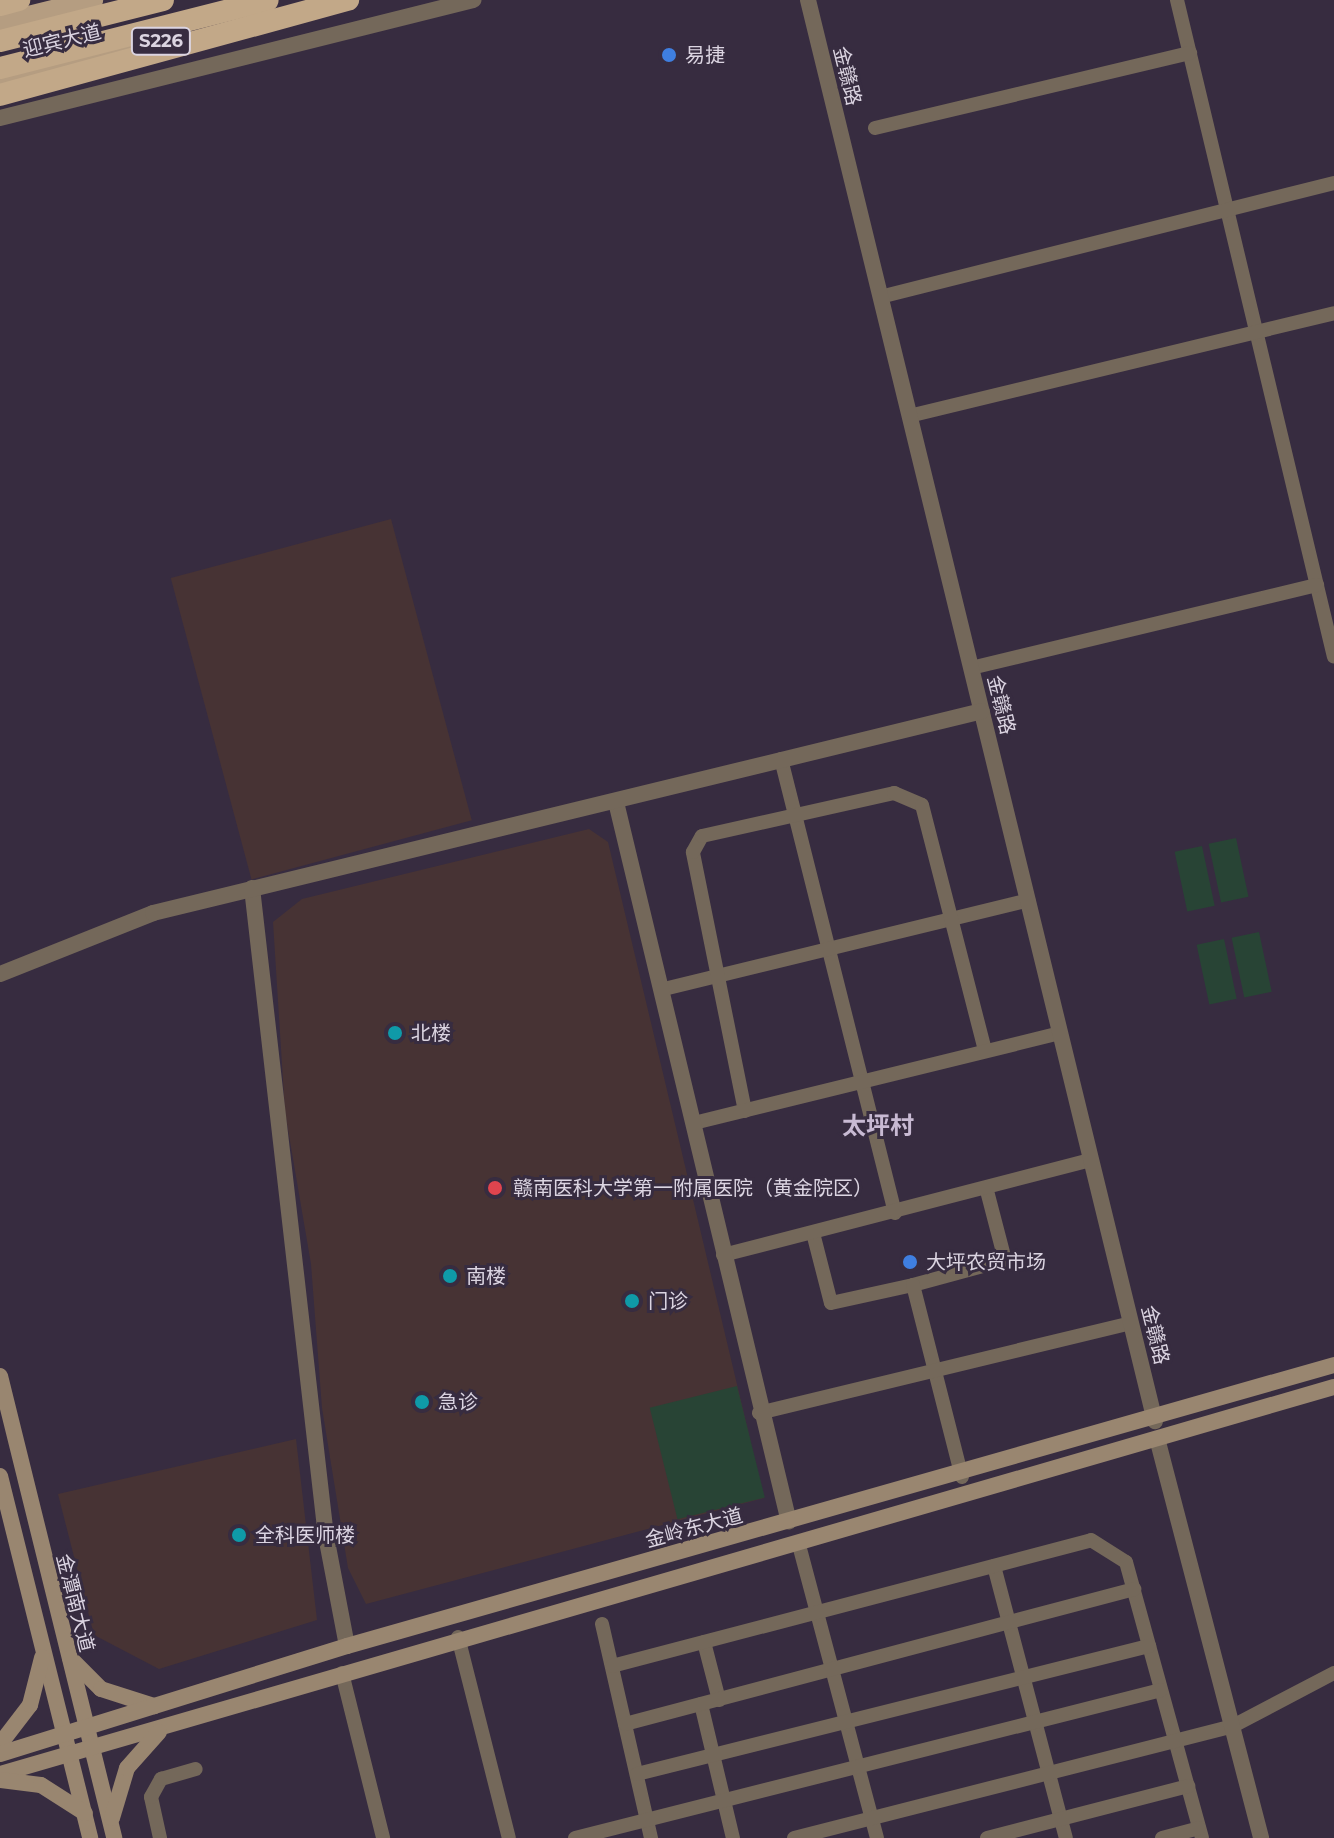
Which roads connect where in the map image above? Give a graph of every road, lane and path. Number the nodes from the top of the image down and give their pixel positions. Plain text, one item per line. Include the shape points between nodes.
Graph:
1 (19, 0) edge
2 (93, 0) edge
3 (163, 0) edge
4 (268, 0) edge
5 (322, 0) edge
6 (348, 0) edge
7 (474, 0) edge
8 (808, 0) edge
9 (1177, 0) edge
10 (0, 5) edge
11 (0, 23) edge
12 (0, 41) edge
13 (1190, 53) junction
14 (0, 68) edge
15 (0, 81) edge
16 (0, 95) edge
17 (0, 118) edge
18 (875, 128) dead end
19 (1334, 183) edge
20 (1228, 211) junction
21 (880, 297) junction
22 (1334, 313) edge
23 (1257, 334) junction
24 (909, 416) junction
25 (1317, 585) junction
26 (1334, 657) edge
27 (971, 668) junction
28 (982, 711) junction
29 (781, 759) junction
30 (616, 802) junction
31 (795, 818) junction
32 (252, 888) junction
33 (1028, 900) junction
34 (950, 919) junction
35 (828, 949) junction
36 (0, 974) edge
37 (717, 976) junction
38 (664, 989) junction
39 (1060, 1033) junction
40 (985, 1050) junction
41 (862, 1081) junction
42 (745, 1111) junction
43 (694, 1123) junction
44 (1091, 1160) junction
45 (987, 1191) junction
46 (895, 1213) junction
47 (813, 1233) junction
48 (723, 1255) junction
49 (913, 1285) junction
50 (1131, 1323) junction
51 (1334, 1365) edge
52 (934, 1371) junction
53 (0, 1376) edge
54 (1334, 1387) edge
55 (759, 1413) junction
56 (1155, 1421) junction
57 (1158, 1442) junction
58 (0, 1476) edge
59 (962, 1477) junction
60 (789, 1522) junction
61 (799, 1545) junction
62 (994, 1566) junction
63 (1134, 1589) junction
64 (819, 1612) junction
65 (1009, 1622) junction
66 (602, 1624) dead end
67 (458, 1637) junction
68 (63, 1640) junction
69 (704, 1642) junction
70 (42, 1644) junction
71 (347, 1646) junction
72 (1149, 1646) junction
73 (612, 1666) junction
74 (834, 1669) junction
75 (342, 1673) junction
76 (1334, 1673) edge
77 (262, 1675) junction
78 (1024, 1677) junction
79 (1161, 1690) junction
80 (269, 1696) junction
81 (719, 1700) junction
82 (701, 1704) junction
83 (163, 1706) junction
84 (847, 1721) junction
85 (1035, 1721) junction
86 (625, 1724) junction
87 (1231, 1727) junction
88 (84, 1729) junction
89 (162, 1729) junction
90 (66, 1735) junction
91 (1175, 1741) junction
92 (0, 1744) edge
93 (90, 1749) junction
94 (0, 1754) edge
95 (72, 1755) junction
96 (713, 1755) junction
97 (859, 1765) junction
98 (196, 1769) dead end
99 (1048, 1773) junction
100 (637, 1774) junction
101 (0, 1777) edge
102 (1188, 1786) junction
103 (723, 1799) junction
104 (85, 1813) junction
105 (646, 1818) junction
106 (1061, 1819) junction
107 (872, 1820) junction
108 (1201, 1833) edge
109 (113, 1835) edge
110 (90, 1838) edge
111 (160, 1838) edge
112 (383, 1838) edge
113 (509, 1838) edge
114 (575, 1838) edge
115 (651, 1838) edge
116 (733, 1838) edge
117 (794, 1838) edge
118 (877, 1838) edge
119 (987, 1838) edge
120 (1066, 1838) edge
121 (1162, 1838) edge
122 (1261, 1838) edge

1 - 10 highway
2 - 11 main road, 迎宾大道
3 - 12 highway
4 - 14 highway
5 - 15 main road, 迎宾大道 / S226
6 - 16 highway
7 - 17 street
8 - 21 street, 金赣路
9 - 13 street
13 - 18 street
13 - 20 street
19 - 20 street
20 - 21 street
20 - 23 street
21 - 24 street, 金赣路
22 - 23 street
23 - 24 street
23 - 25 street
24 - 27 street, 金赣路
25 - 26 street
25 - 27 street
27 - 28 street, 金赣路
28 - 29 street
28 - 33 street, 金赣路
29 - 30 street
29 - 31 street
30 - 32 street
30 - 38 street
31 - 34 street via 894,793 922,805
31 - 35 street
31 - 37 street via 702,836 693,852
32 - 36 street via 153,913
32 - 71 street via 326,1536
33 - 34 street
33 - 39 street, 金赣路
34 - 35 street
34 - 40 street
35 - 37 street
35 - 41 street
37 - 38 street
37 - 42 street
38 - 43 street
39 - 40 street
39 - 44 street, 金赣路
40 - 41 street
41 - 42 street
41 - 46 street
42 - 43 street
43 - 48 street
44 - 45 street
44 - 50 street, 金赣路
45 - 46 street
45 - 49 street via 1005,1260
46 - 47 street
47 - 48 street
47 - 49 street via 831,1303
48 - 55 street
49 - 52 street
50 - 52 street
50 - 56 street, 金赣路
51 - 56 main road, 金岭东大道
52 - 55 street
52 - 59 street
53 - 68 main road, 金潭南大道
54 - 57 main road
55 - 60 street
56 - 59 main road, 金岭东大道
57 - 61 main road
57 - 87 street
58 - 70 main road, 金潭南大道
59 - 60 main road, 金岭东大道
60 - 71 main road, 金岭东大道
61 - 64 street
61 - 67 main road
62 - 63 street via 1091,1540 1126,1562
62 - 64 street
62 - 65 street
63 - 65 street
63 - 72 street
64 - 69 street
64 - 74 street
65 - 74 street
65 - 78 street
66 - 73 street
67 - 75 main road
67 - 113 street
68 - 83 main road via 73,1664 101,1689
68 - 88 main road, 金潭南大道
69 - 73 street
69 - 81 street
70 - 90 main road, 金潭南大道
70 - 92 main road via 30,1705
71 - 77 main road, 金岭东大道
72 - 78 street
72 - 79 street
73 - 86 street
74 - 81 street
74 - 84 street
75 - 80 main road
75 - 112 street
76 - 87 street
77 - 80 main road
77 - 83 main road, 金岭东大道
78 - 84 street
78 - 85 street
79 - 85 street
79 - 91 street
80 - 89 main road
81 - 82 street
82 - 86 street
82 - 96 street
83 - 88 main road, 金岭东大道
84 - 96 street
84 - 97 street
85 - 97 street
85 - 99 street
86 - 100 street
87 - 91 street
87 - 122 street
88 - 90 main road, 金岭东大道
88 - 93 main road, 金潭南大道
89 - 93 main road
89 - 109 main road via 121,1779
90 - 94 main road, 金岭东大道
90 - 95 main road, 金潭南大道
91 - 99 street
91 - 102 street
93 - 95 main road
93 - 109 main road, 金潭南大道
95 - 101 main road
95 - 104 main road, 金潭南大道
96 - 100 street
96 - 103 street
97 - 103 street
97 - 107 street
98 - 111 street via 161,1779 151,1797
99 - 106 street
99 - 107 street
100 - 105 street
101 - 104 main road via 41,1785
102 - 106 street
102 - 108 street
103 - 105 street
103 - 116 street
104 - 110 main road, 金潭南大道
105 - 114 street
105 - 115 street
106 - 119 street
106 - 120 street
107 - 117 street
107 - 118 street
108 - 121 street

